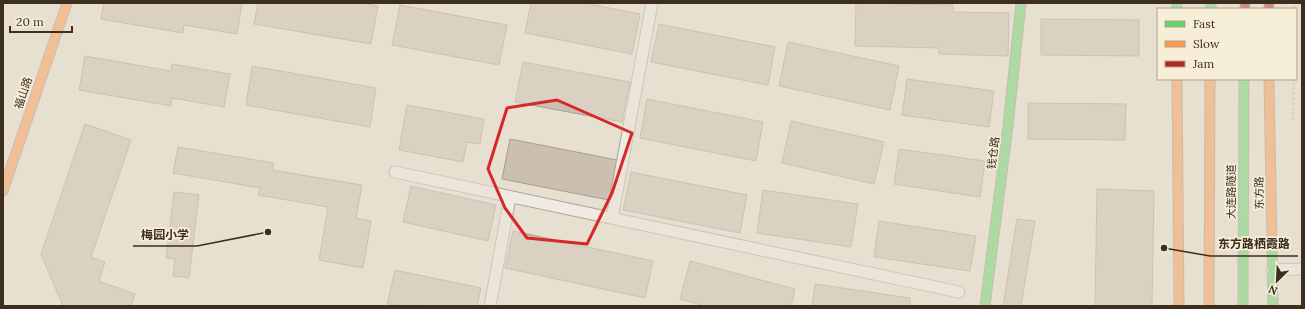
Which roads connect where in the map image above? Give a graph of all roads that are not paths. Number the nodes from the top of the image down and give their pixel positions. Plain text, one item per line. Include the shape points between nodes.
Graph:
1 (67, 3) edge
2 (652, 3) edge
3 (1021, 3) edge
4 (1177, 80) edge
5 (1210, 80) edge
6 (1244, 80) edge
7 (1269, 80) edge
8 (395, 172) dead end
9 (3, 191) edge
10 (510, 198) junction
11 (612, 218) junction
12 (1302, 269) edge
13 (1272, 270) junction
14 (959, 292) dead end
15 (490, 306) edge
16 (985, 306) edge
17 (1179, 306) edge
18 (1209, 306) edge
19 (1242, 306) edge
20 (1273, 306) edge

1 - 9 main road, 福山路
2 - 11 lane
3 - 16 main road, 钱仓路
4 - 17 main road
5 - 18 main road, 大连路隧道
6 - 19 main road, 大连路隧道
7 - 13 main road, 东方路
8 - 10 lane
10 - 11 lane
10 - 15 lane
11 - 14 lane
12 - 13 lane
13 - 20 main road, 东方路

